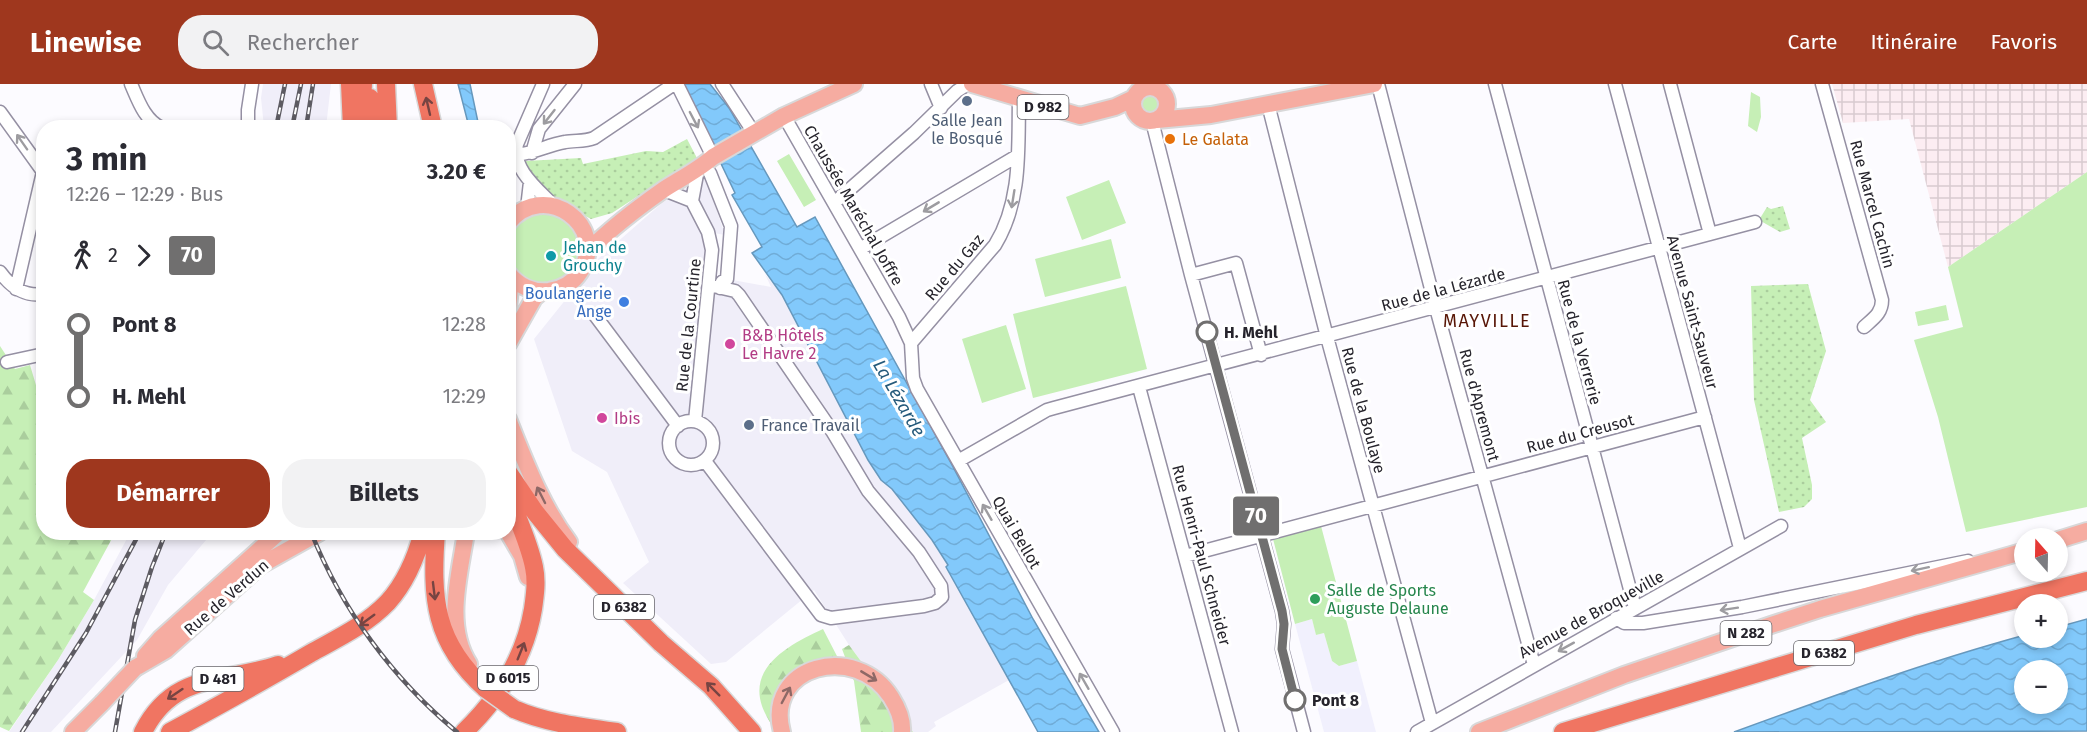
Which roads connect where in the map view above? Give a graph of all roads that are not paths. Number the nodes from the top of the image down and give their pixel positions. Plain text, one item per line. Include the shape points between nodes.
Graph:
1 (131, 84) edge
2 (252, 84) edge
3 (350, 84) edge
4 (363, 84) edge
5 (370, 84) edge
6 (386, 84) edge
7 (423, 84) edge
8 (543, 84) edge
9 (575, 84) edge
10 (676, 84) edge
11 (854, 84) edge
12 (931, 84) edge
13 (970, 84) edge
14 (1376, 84) edge
15 (1495, 84) edge
16 (1615, 84) edge
17 (1670, 84) edge
18 (1822, 84) edge
19 (727, 86) edge
20 (1327, 89) edge
21 (1145, 92) edge
22 (1019, 99) junction
23 (1268, 104) junction
24 (941, 108) junction
25 (0, 112) edge
26 (784, 116) junction
27 (1163, 117) junction
28 (153, 120) edge
29 (248, 120) edge
30 (352, 120) edge
31 (362, 120) edge
32 (371, 120) edge
33 (388, 120) edge
34 (431, 120) edge
35 (752, 134) junction
36 (531, 153) junction
37 (516, 155) junction
38 (1017, 156) junction
39 (36, 163) edge
40 (707, 166) junction
41 (530, 182) junction
42 (664, 189) junction
43 (692, 201) junction
44 (36, 203) edge
45 (834, 203) junction
46 (554, 206) junction
47 (516, 213) edge
48 (516, 215) edge
49 (625, 218) junction
50 (1755, 222) dead end
51 (581, 225) junction
52 (1710, 234) junction
53 (1659, 248) junction
54 (860, 249) junction
55 (587, 252) junction
56 (0, 272) edge
57 (1191, 275) junction
58 (1546, 278) junction
59 (516, 280) edge
60 (714, 286) junction
61 (16, 289) junction
62 (541, 292) junction
63 (36, 296) edge
64 (1436, 308) junction
65 (594, 314) dead end
66 (1864, 327) dead end
67 (516, 329) edge
68 (1327, 337) junction
69 (911, 343) junction
70 (1261, 355) junction
71 (36, 356) edge
72 (7, 362) dead end
73 (1216, 366) junction
74 (1139, 387) junction
75 (1705, 417) junction
76 (695, 421) junction
77 (678, 426) junction
78 (516, 438) edge
79 (1592, 447) junction
80 (705, 461) junction
81 (958, 461) junction
82 (1482, 477) junction
83 (516, 484) edge
84 (1373, 506) junction
85 (516, 514) edge
86 (1781, 526) dead end
87 (2087, 531) edge
88 (1261, 536) junction
89 (2068, 537) edge
90 (270, 540) edge
91 (306, 540) edge
92 (420, 540) edge
93 (436, 540) edge
94 (465, 540) edge
95 (512, 540) edge
96 (1740, 548) junction
97 (2014, 553) edge
98 (2014, 554) edge
99 (1185, 556) junction
100 (2087, 581) edge
101 (2087, 590) edge
102 (611, 594) junction
103 (2068, 595) edge
104 (1635, 608) junction
105 (2014, 608) edge
106 (532, 613) junction
107 (1616, 618) junction
108 (311, 654) junction
109 (1534, 665) junction
110 (135, 668) junction
111 (486, 688) junction
112 (1432, 723) junction
113 (1617, 723) junction
114 (73, 732) edge
115 (143, 732) edge
116 (170, 732) edge
117 (464, 732) edge
118 (617, 732) edge
119 (752, 732) edge
120 (782, 732) edge
121 (902, 732) edge
122 (1113, 732) edge
123 (1232, 732) edge
124 (1304, 732) edge
125 (1417, 732) edge
126 (1479, 732) edge
127 (1563, 732) edge
128 (1587, 732) edge
129 (1601, 732) edge

1 - 28 street via 142,108
2 - 29 street
3 - 30 highway
4 - 31 highway
5 - 32 highway
6 - 33 highway
34 -> 7 highway
8 - 37 street
9 -> 36 street via 540,129
10 - 36 street via 594,138 566,141
10 -> 40 street
11 - 26 main road
12 - 24 street
13 - 22 main road, D 982
13 - 24 street
14 - 20 main road
14 - 64 street, Rue d'Apremont
15 - 58 street, Rue de la Verrerie
16 - 53 street, Avenue Saint-Sauveur
17 - 52 street
18 - 66 street, Rue Marcel Cachin via 1882,300 1878,314
19 - 35 street
20 - 23 main road
21 - 22 main road, D 982 via 1115,107 1080,116
21 - 27 main road via 1165,98
21 - 27 main road via 1143,120
22 - 38 street, Rue du Gaz
23 - 27 main road via 1211,115
23 - 68 street, Rue de la Boulaye
24 - 45 street
39 -> 25 street
26 - 35 main road
26 - 45 street, Chaussée Maréchal Joffre
27 - 57 street
35 - 40 main road
36 - 37 street
37 - 41 street
38 -> 54 street
38 -> 69 street, Rue du Gaz via 1013,205 1004,230
40 - 42 main road
40 - 43 street
40 - 60 street via 731,226 727,279
41 - 46 street
41 - 47 street
42 - 43 street
42 - 49 main road
43 - 60 street, Rue de la Courtine via 712,241
44 - 61 street
45 - 54 street, Chaussée Maréchal Joffre
46 - 48 main road via 540,205
46 - 51 main road via 565,210
49 - 51 main road via 606,225
49 - 55 main road
50 - 52 street, Rue de la Lézarde
51 - 55 main road
52 - 53 street, Rue de la Lézarde
53 - 58 street, Rue de la Lézarde
53 - 75 street, Avenue Saint-Sauveur
54 - 69 street, Chaussée Maréchal Joffre
55 - 62 main road via 582,268 571,282
56 - 61 street
57 - 70 street via 1236,263
57 - 73 street
58 - 64 street, Rue de la Lézarde
58 - 79 street, Rue de la Verrerie
59 - 62 main road
60 - 76 street, Rue de la Courtine
60 - 80 street via 739,295 868,491 919,552 941,586 942,597 928,605 831,618 821,615
61 - 63 street
62 - 67 main road
64 - 68 street, Rue de la Lézarde
64 - 82 street, Rue d'Apremont
65 - 77 street
68 - 70 street, Rue de la Lézarde
68 - 84 street, Rue de la Boulaye
69 - 81 street, Quai Bellot via 917,389
70 - 73 street, Rue de la Lézarde
71 - 72 street
73 - 74 street, Rue de la Lézarde
73 - 88 street
74 - 81 street, Rue de la Lézarde via 1047,410
74 - 99 street, Rue Henri-Paul Schneider
75 - 79 street, Rue du Creusot
75 - 96 street, Avenue Saint-Sauveur
76 - 77 street
76 - 80 street via 705,425 713,438 711,453
77 - 80 street via 670,438 674,458 688,465
102 -> 78 main road via 551,515
79 - 82 street, Rue du Creusot
79 - 104 street, Rue de la Verrerie
122 -> 81 street, Quai Bellot
82 - 84 street, Rue du Creusot
82 - 109 street, Rue d'Apremont
83 - 102 highway, D 6382 via 565,549
84 - 88 street, Rue du Creusot
84 - 112 street, Rue de la Boulaye
85 - 106 highway, D 6015 via 535,570
86 - 96 street, Avenue de Broqueville
87 - 89 main road
88 - 99 street, Rue du Creusot
88 - 124 street via 1284,624 1282,649
90 - 110 main road, Rue de Verdun via 160,639
91 - 110 main road, Rue de Verdun via 261,565 166,650
92 -> 108 highway via 403,583 387,602 366,621
93 -> 111 highway via 433,586 443,632 468,673
94 - 111 main road via 456,623 466,659
95 - 106 main road via 525,564
96 - 104 street, Avenue de Broqueville
97 -> 107 street via 1943,564 1742,607 1643,622 1624,623
98 - 126 main road, N 282 via 1771,625 1624,675
99 - 123 street, Rue Henri-Paul Schneider
100 - 127 highway, D 6382 via 1916,625
101 - 103 highway, D 6382
119 -> 102 highway, D 6382 via 711,686
104 - 107 street, Avenue de Broqueville
105 - 113 highway, D 6382 via 1890,640
117 -> 106 highway, D 6015 via 492,702 512,670 524,645
107 -> 109 street, Avenue de Broqueville
108 -> 115 highway, D 481 via 260,671 188,686 163,703
108 - 116 highway
109 - 112 street, Avenue de Broqueville
110 - 114 main road, Rue de Verdun, bridge
111 - 118 highway, bridge via 514,709 531,716
112 - 125 street, Avenue de Broqueville
113 - 128 highway, D 6382
113 - 129 highway
120 -> 121 main road via 779,716 784,696 797,680 826,666 857,669 873,677 898,708

